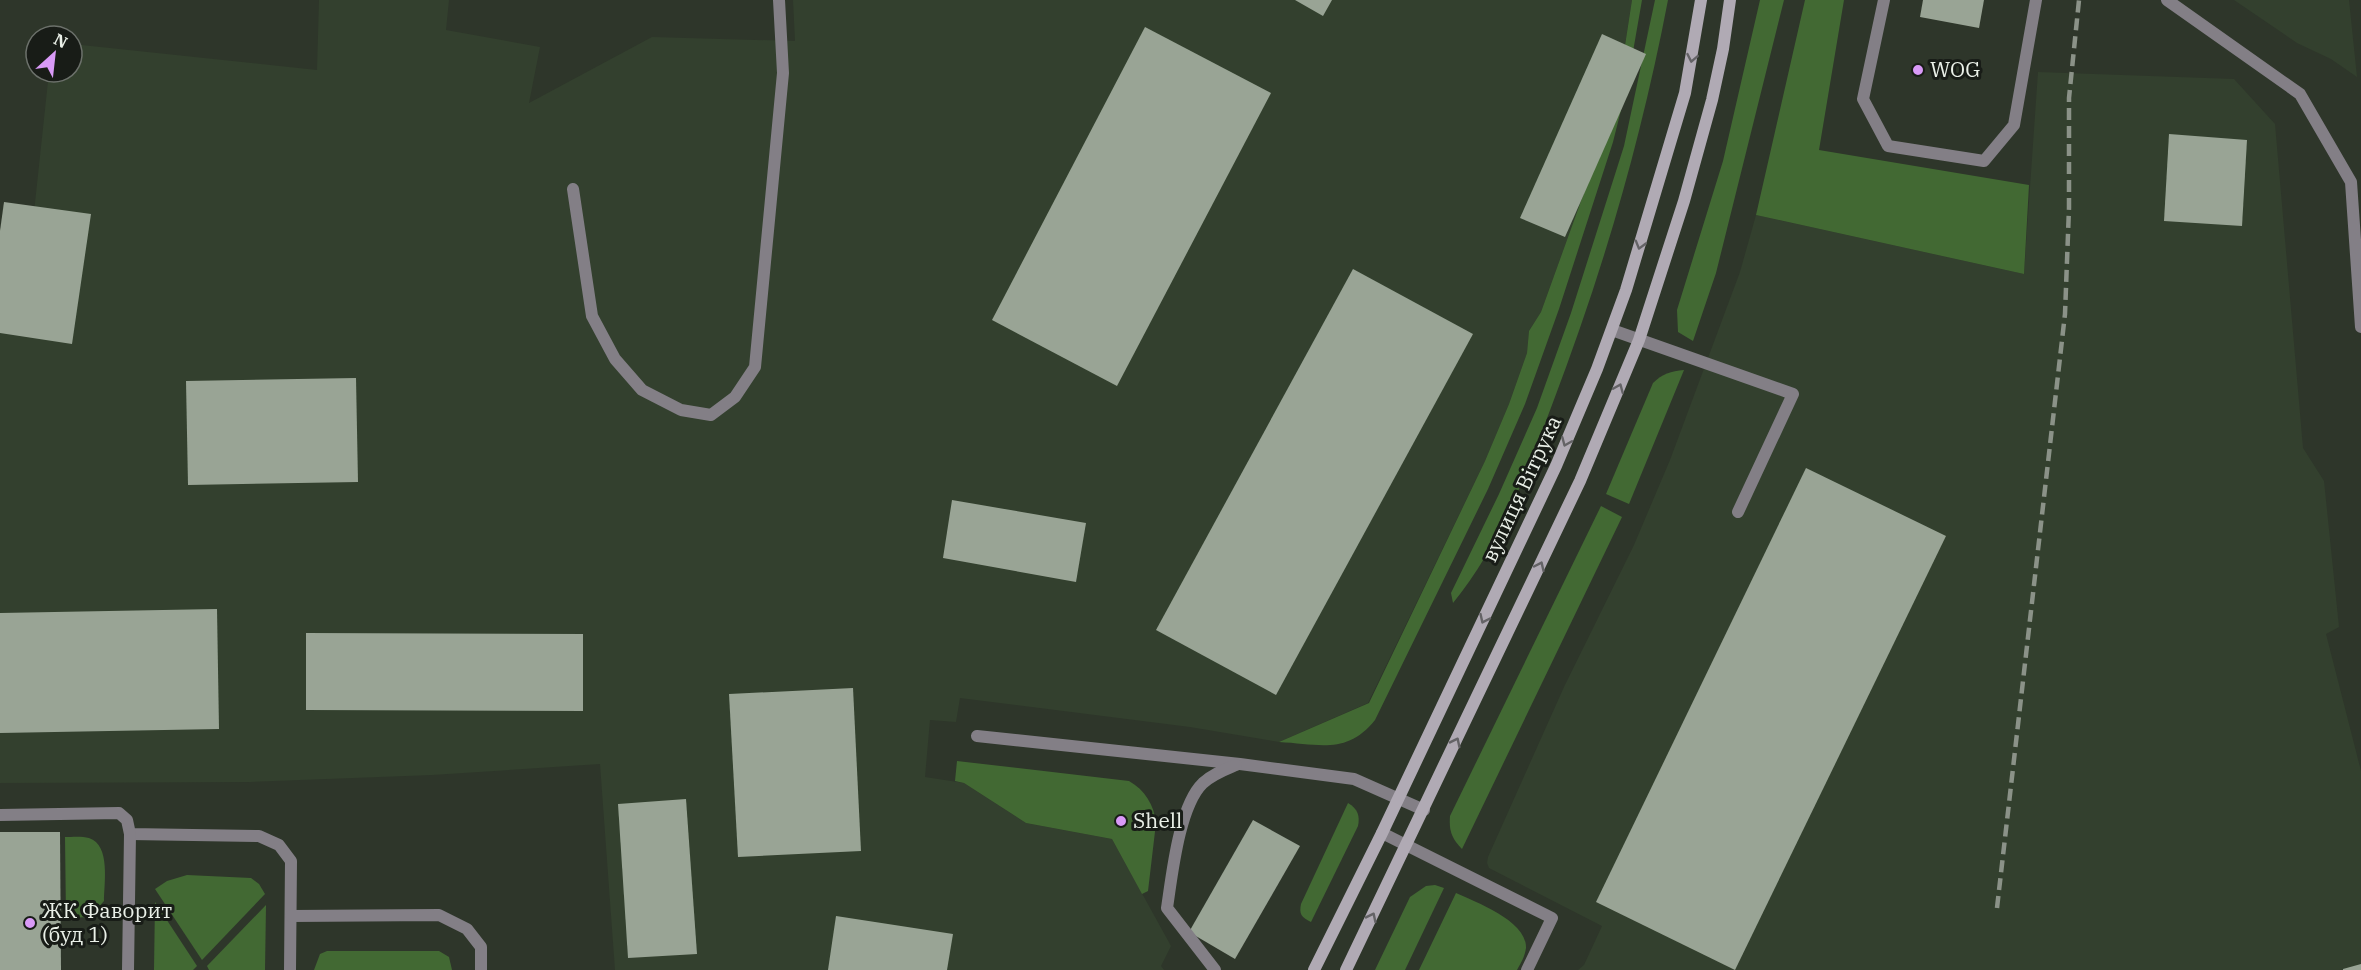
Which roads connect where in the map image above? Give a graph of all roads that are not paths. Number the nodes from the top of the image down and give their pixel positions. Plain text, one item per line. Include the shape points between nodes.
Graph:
1 (779, 0) edge
2 (1701, 0) edge
3 (1731, 0) edge
4 (1884, 0) edge
5 (2036, 0) edge
6 (2167, 0) edge
7 (573, 189) dead end
8 (2361, 327) edge
9 (1612, 330) junction
10 (1639, 340) junction
11 (1738, 512) dead end
12 (977, 736) dead end
13 (1240, 764) junction
14 (1398, 798) junction
15 (1424, 810) junction
16 (0, 814) edge
17 (1382, 833) junction
18 (130, 834) junction
19 (1407, 845) junction
20 (291, 916) junction
21 (128, 970) edge
22 (290, 970) edge
23 (481, 970) edge
24 (1215, 970) edge
25 (1314, 970) edge
26 (1346, 970) edge
27 (1527, 970) edge

1 - 7 street via 783,73 755,367 735,397 711,415 681,410 642,390 615,359 592,316
2 -> 9 main road, вулиця Вітрука via 1685,93
3 - 10 main road via 1712,100
4 - 5 street via 1863,99 1888,146 1984,161 2014,125
6 - 8 street via 2300,94 2351,182
9 - 10 street
9 -> 14 main road, вулиця Вітрука via 1556,466
10 - 11 street via 1792,394
15 -> 10 main road via 1575,492
12 - 13 street
13 - 14 street via 1354,779
13 - 24 street via 1217,772 1201,785 1187,809 1167,908
14 - 15 street
14 - 17 main road, вулиця Вітрука
15 - 19 main road
16 - 18 street via 119,813 127,820
17 - 19 street
17 - 25 main road, вулиця Вітрука
18 - 20 street via 259,837 279,845 291,861
18 - 21 street
26 -> 19 main road
19 - 27 street via 1552,918
20 - 22 street
20 - 23 street via 440,915 467,929 481,947

